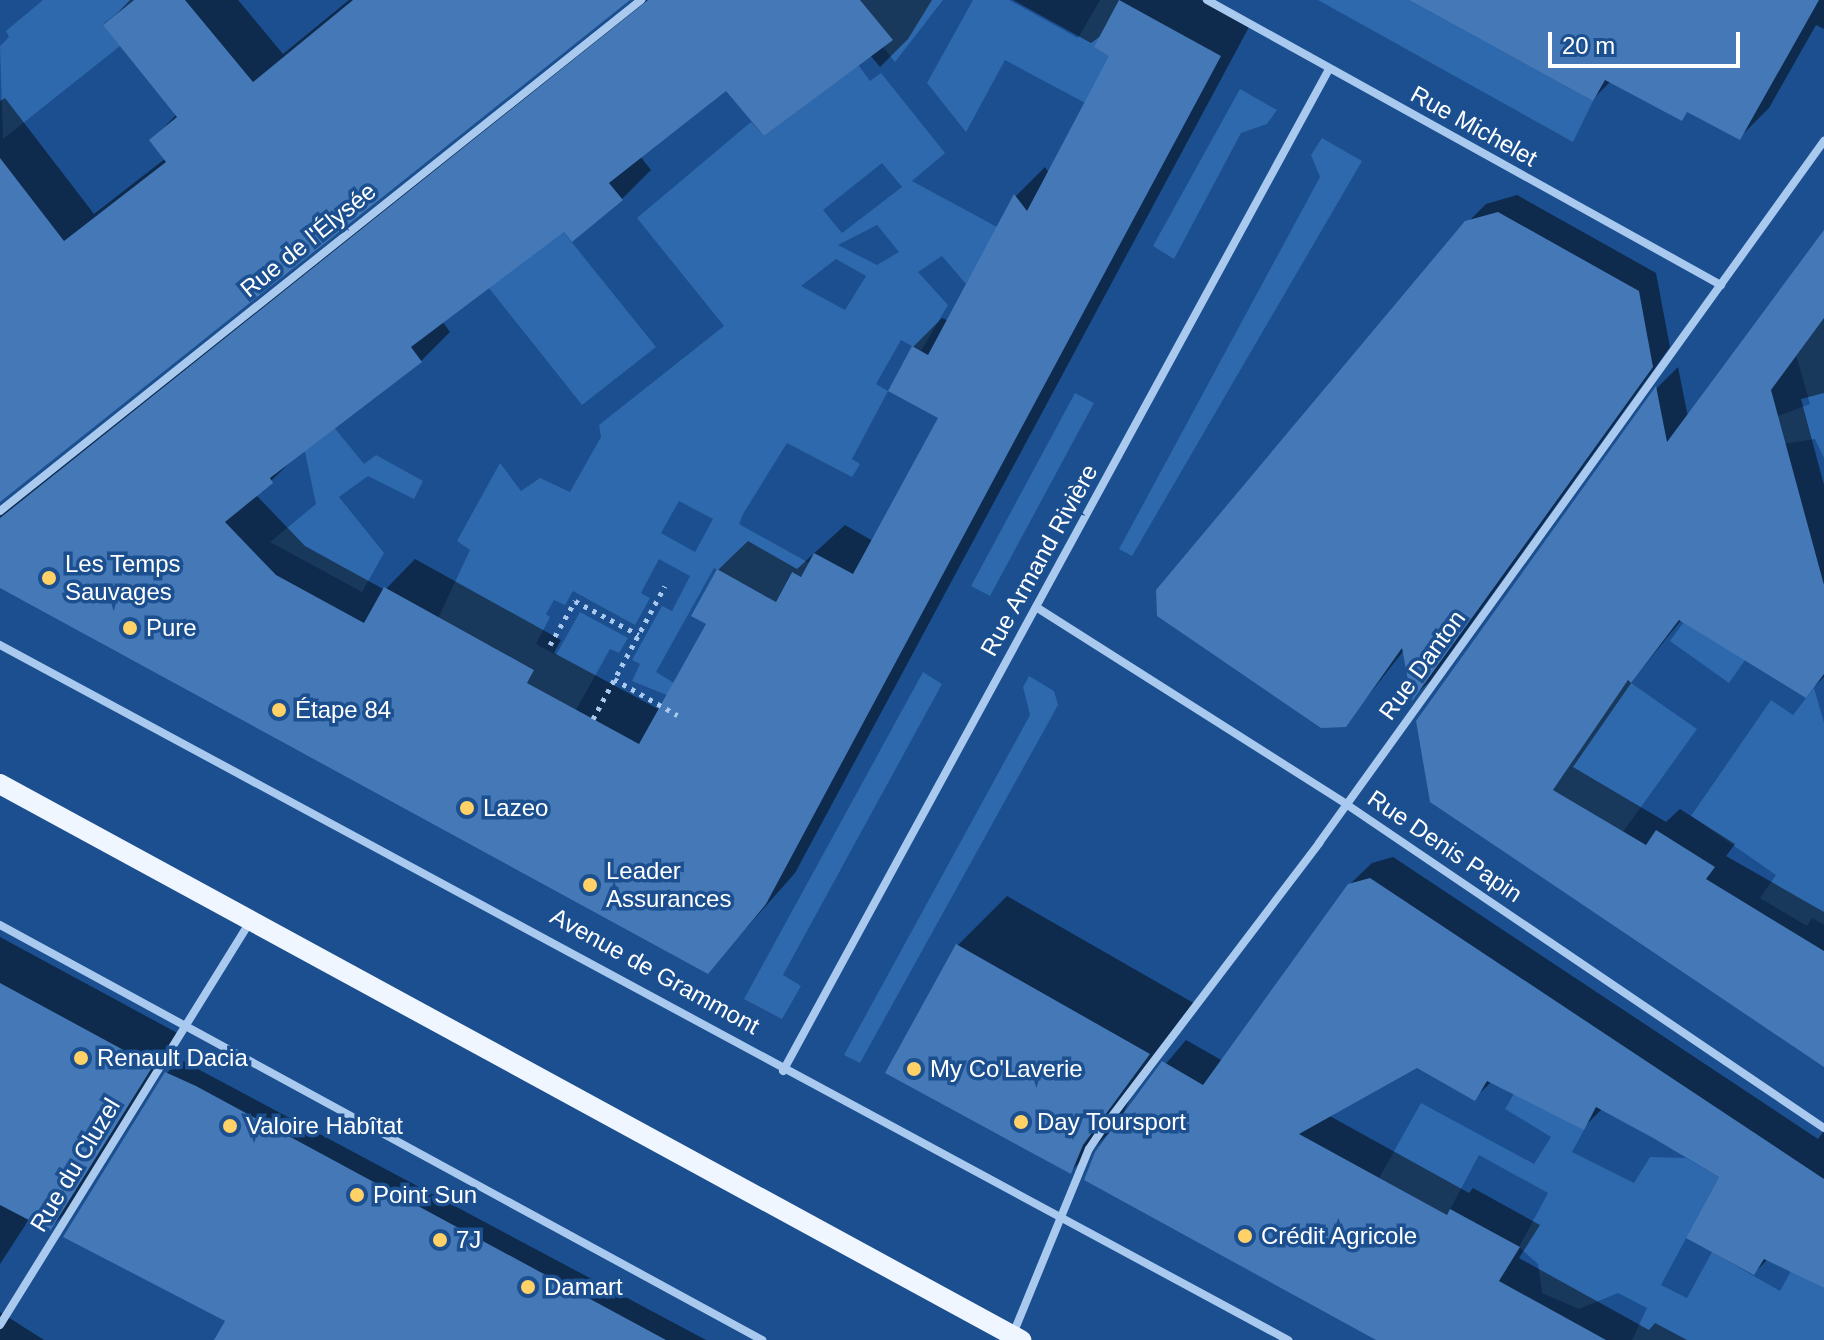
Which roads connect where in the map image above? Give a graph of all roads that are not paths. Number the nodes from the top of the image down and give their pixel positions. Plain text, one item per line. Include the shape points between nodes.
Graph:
1 (641, 0) edge
2 (1207, 0) edge
3 (1329, 69) junction
4 (1824, 141) edge
5 (1721, 285) junction
6 (0, 511) edge
7 (1036, 607) junction
8 (0, 645) edge
9 (0, 784) edge
10 (1346, 804) junction
11 (253, 917) junction
12 (0, 925) edge
13 (184, 1026) junction
14 (783, 1071) junction
15 (1824, 1128) edge
16 (1061, 1216) junction
17 (0, 1325) edge
18 (1015, 1339) edge
19 (762, 1340) edge
20 (1288, 1340) edge

1 - 6 street, Rue de l'Élysée
2 - 3 street, Rue Michelet
3 - 5 street, Rue Michelet
3 - 7 street, Rue Armand Rivière
4 - 5 street, Rue Danton
5 - 10 street, Rue Danton
7 - 10 street, Rue Denis Papin
7 - 14 street, Rue Armand Rivière
8 - 14 street, Avenue de Grammont
9 - 11 main road
10 - 15 street, Rue Denis Papin
10 - 16 street, Rue Danton via 1103,1128
11 - 13 street, Rue du Cluzel
11 - 18 main road
12 - 13 street
13 - 17 street, Rue du Cluzel
13 - 19 street
14 - 16 street, Avenue de Grammont
16 - 18 street, Rue Danton
16 - 20 street, Avenue de Grammont

